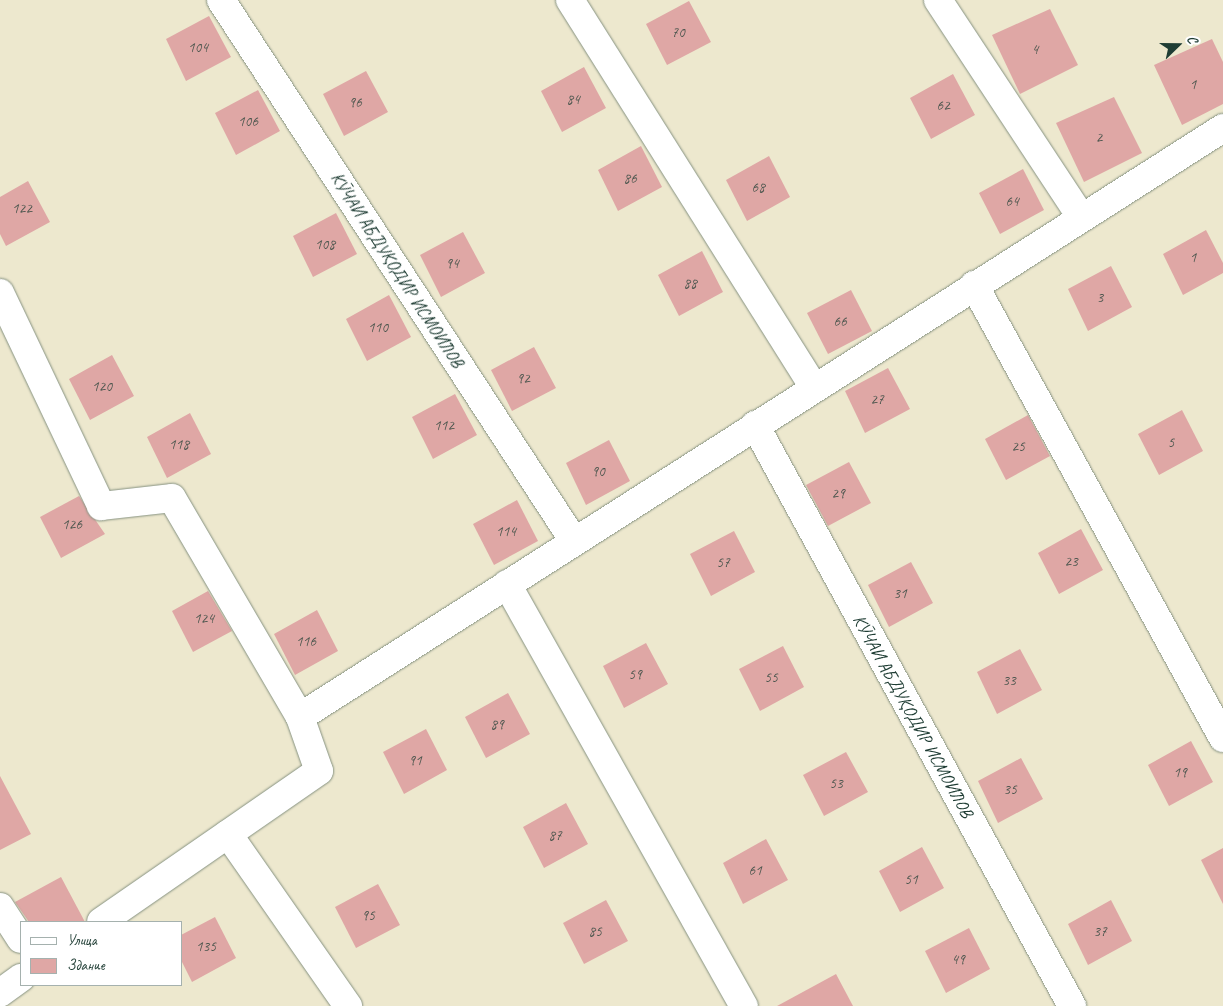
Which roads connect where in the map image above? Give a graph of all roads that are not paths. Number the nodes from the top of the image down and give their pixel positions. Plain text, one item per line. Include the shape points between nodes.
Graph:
1 (220, 0) edge
2 (570, 0) edge
3 (938, 0) edge
4 (1223, 128) edge
5 (1081, 217) junction
6 (974, 285) junction
7 (0, 293) edge
8 (814, 387) junction
9 (755, 425) junction
10 (574, 541) junction
11 (507, 584) junction
12 (300, 718) junction
13 (1223, 738) edge
14 (228, 834) junction
15 (0, 907) edge
16 (103, 921) edge
17 (20, 937) edge
18 (20, 979) edge
19 (0, 993) edge
20 (348, 1006) edge
21 (744, 1006) edge
22 (1072, 1006) edge

1 - 10 street, КӮЧАИ АБДУҚОДИР ИСМОИЛОВ
2 - 8 street
3 - 5 street
4 - 5 street
5 - 6 street
6 - 8 street
6 - 13 street
7 - 12 street via 101,506 172,498
8 - 9 street
9 - 10 street
9 - 22 street, КӮЧАИ АБДУҚОДИР ИСМОИЛОВ
10 - 11 street
11 - 12 street
11 - 21 street
12 - 14 street via 319,770
14 - 16 street
14 - 20 street
15 - 17 street
18 - 19 street

